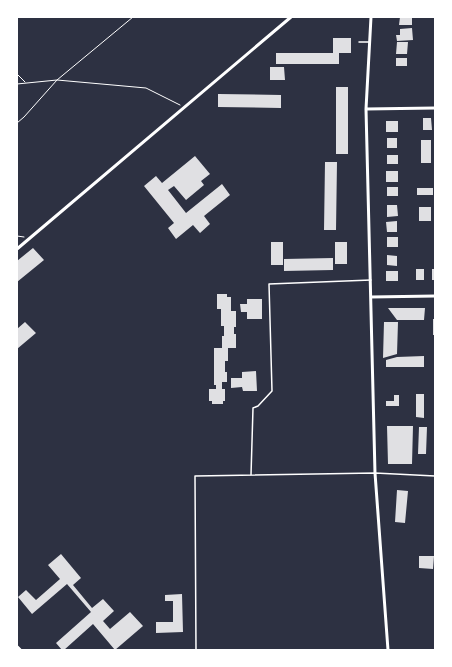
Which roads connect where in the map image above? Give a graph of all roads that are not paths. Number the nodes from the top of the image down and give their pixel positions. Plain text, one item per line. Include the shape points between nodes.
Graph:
1 (290, 17) edge
2 (371, 17) edge
3 (359, 42) dead end
4 (370, 42) junction
5 (366, 108) junction
6 (435, 108) edge
7 (17, 249) edge
8 (371, 280) junction
9 (435, 296) edge
10 (371, 297) junction
11 (375, 473) junction
12 (251, 475) junction
13 (435, 476) edge
14 (17, 647) edge
15 (20, 650) edge
16 (196, 650) edge
17 (388, 650) edge

1 - 7 street
2 - 4 street
3 - 4 lane
4 - 5 street
5 - 6 street
5 - 8 street
8 - 10 street
8 - 12 lane via 268,284 272,391 253,408
9 - 10 street
10 - 11 street
11 - 12 lane
11 - 13 lane
11 - 17 street
12 - 16 lane via 195,476
14 - 15 street

